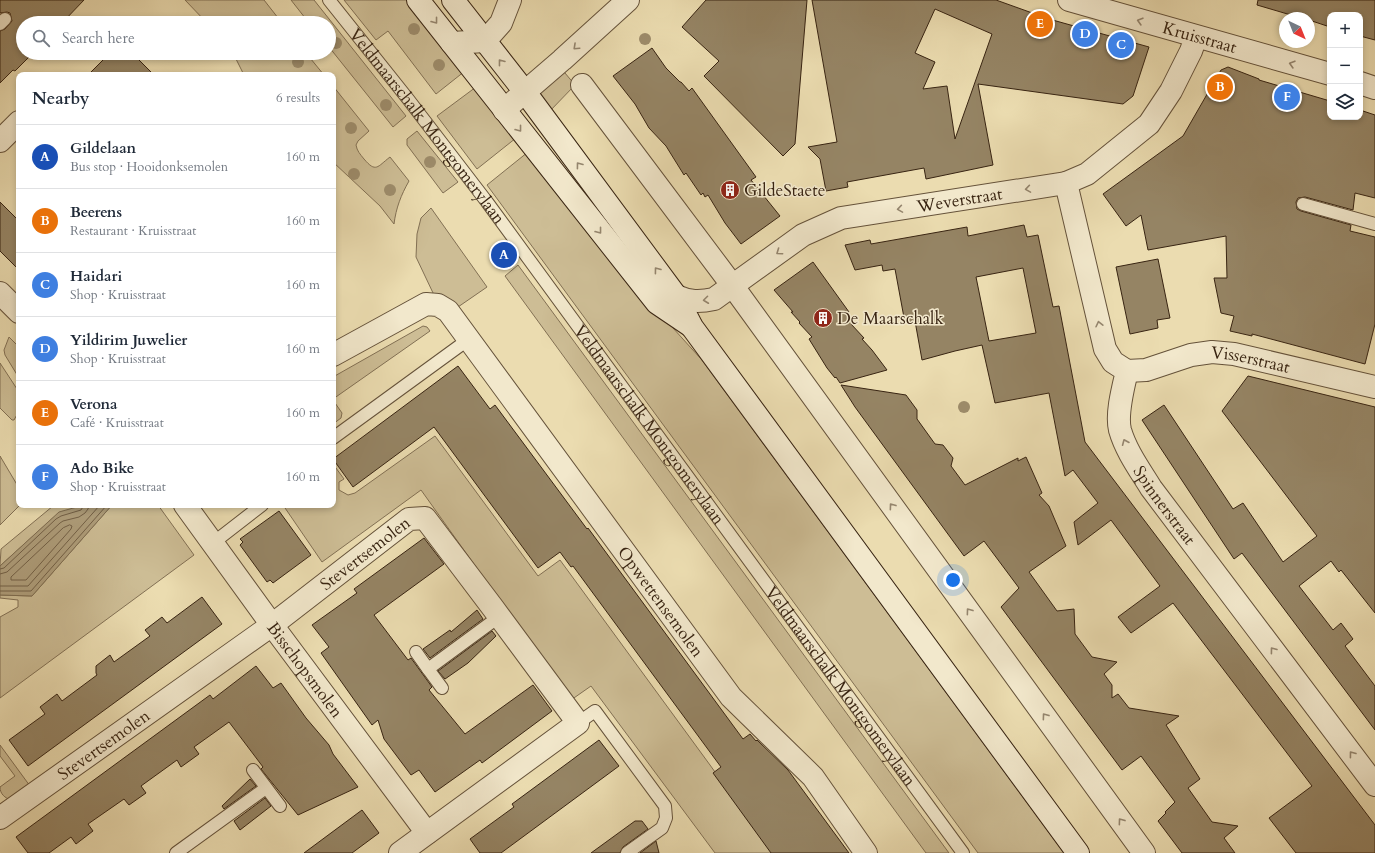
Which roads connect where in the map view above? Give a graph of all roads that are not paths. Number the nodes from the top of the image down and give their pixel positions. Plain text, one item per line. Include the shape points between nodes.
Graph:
1 (329, 0) edge
2 (418, 0) edge
3 (453, 0) edge
4 (510, 0) edge
5 (628, 0) edge
6 (1069, 0) edge
7 (1196, 37) junction
8 (485, 41) junction
9 (452, 43) junction
10 (1327, 70) edge
11 (1363, 84) edge
12 (582, 85) dead end
13 (1375, 88) edge
14 (525, 92) junction
15 (504, 110) junction
16 (16, 125) edge
17 (0, 141) edge
18 (1066, 183) junction
19 (1303, 204) dead end
20 (1375, 224) edge
21 (732, 285) junction
22 (0, 293) edge
23 (676, 296) junction
24 (16, 309) edge
25 (692, 327) junction
26 (469, 339) junction
27 (336, 353) edge
28 (1127, 371) junction
29 (1375, 387) edge
30 (336, 436) edge
31 (187, 508) edge
32 (258, 508) edge
33 (213, 542) junction
34 (500, 616) junction
35 (272, 625) junction
36 (416, 652) dead end
37 (428, 669) junction
38 (442, 688) dead end
39 (578, 723) junction
40 (253, 770) dead end
41 (1375, 785) edge
42 (266, 788) junction
43 (280, 806) dead end
44 (0, 818) edge
45 (427, 833) junction
46 (176, 853) edge
47 (400, 853) edge
48 (627, 853) edge
49 (866, 853) edge
50 (963, 853) edge
51 (1078, 853) edge
52 (1144, 853) edge

1 - 50 lane, Veldmaarschalk Montgomerylaan via 491,208
2 -> 9 street
3 - 8 street
4 - 8 street via 501,23
5 -> 14 street
7 -> 6 street, Kruisstraat
10 -> 7 street, Kruisstraat
7 - 18 street, Weverstraat via 1171,91 1149,124 1087,174
8 - 9 street
14 -> 8 street
9 - 15 street
11 - 13 street
12 - 21 street
14 - 15 street
23 -> 14 street
15 -> 25 street via 657,303
16 - 17 street
18 -> 21 street, Weverstraat via 841,218 803,235
28 -> 18 street via 1113,362 1105,349
19 - 20 lane
21 -> 23 street, Weverstraat via 714,298 705,301 687,301
52 -> 21 street
22 - 24 street
23 - 25 street
25 - 51 street
26 - 27 street, Opwettensemolen via 448,311 438,305 426,304
26 - 30 lane
26 - 49 street, Opwettensemolen via 731,697 813,778
28 - 29 street, Visserstraat via 1146,370 1190,355 1212,352 1234,354
41 -> 28 street, Spinnerstraat via 1151,488 1132,457 1120,429 1120,402
31 - 33 street, Bisschopsmolen
32 - 33 lane
33 - 35 street, Bisschopsmolen
34 - 35 street, Stevertsemolen via 425,518 409,519
34 - 37 lane
34 - 39 street, Stevertsemolen
35 - 44 street, Stevertsemolen
35 - 45 street, Bisschopsmolen
36 - 37 lane
37 - 38 lane
39 - 45 street
39 - 48 lane via 595,711 665,806 666,818 662,828
40 - 42 lane
42 - 43 lane
42 - 46 lane
45 - 47 street

